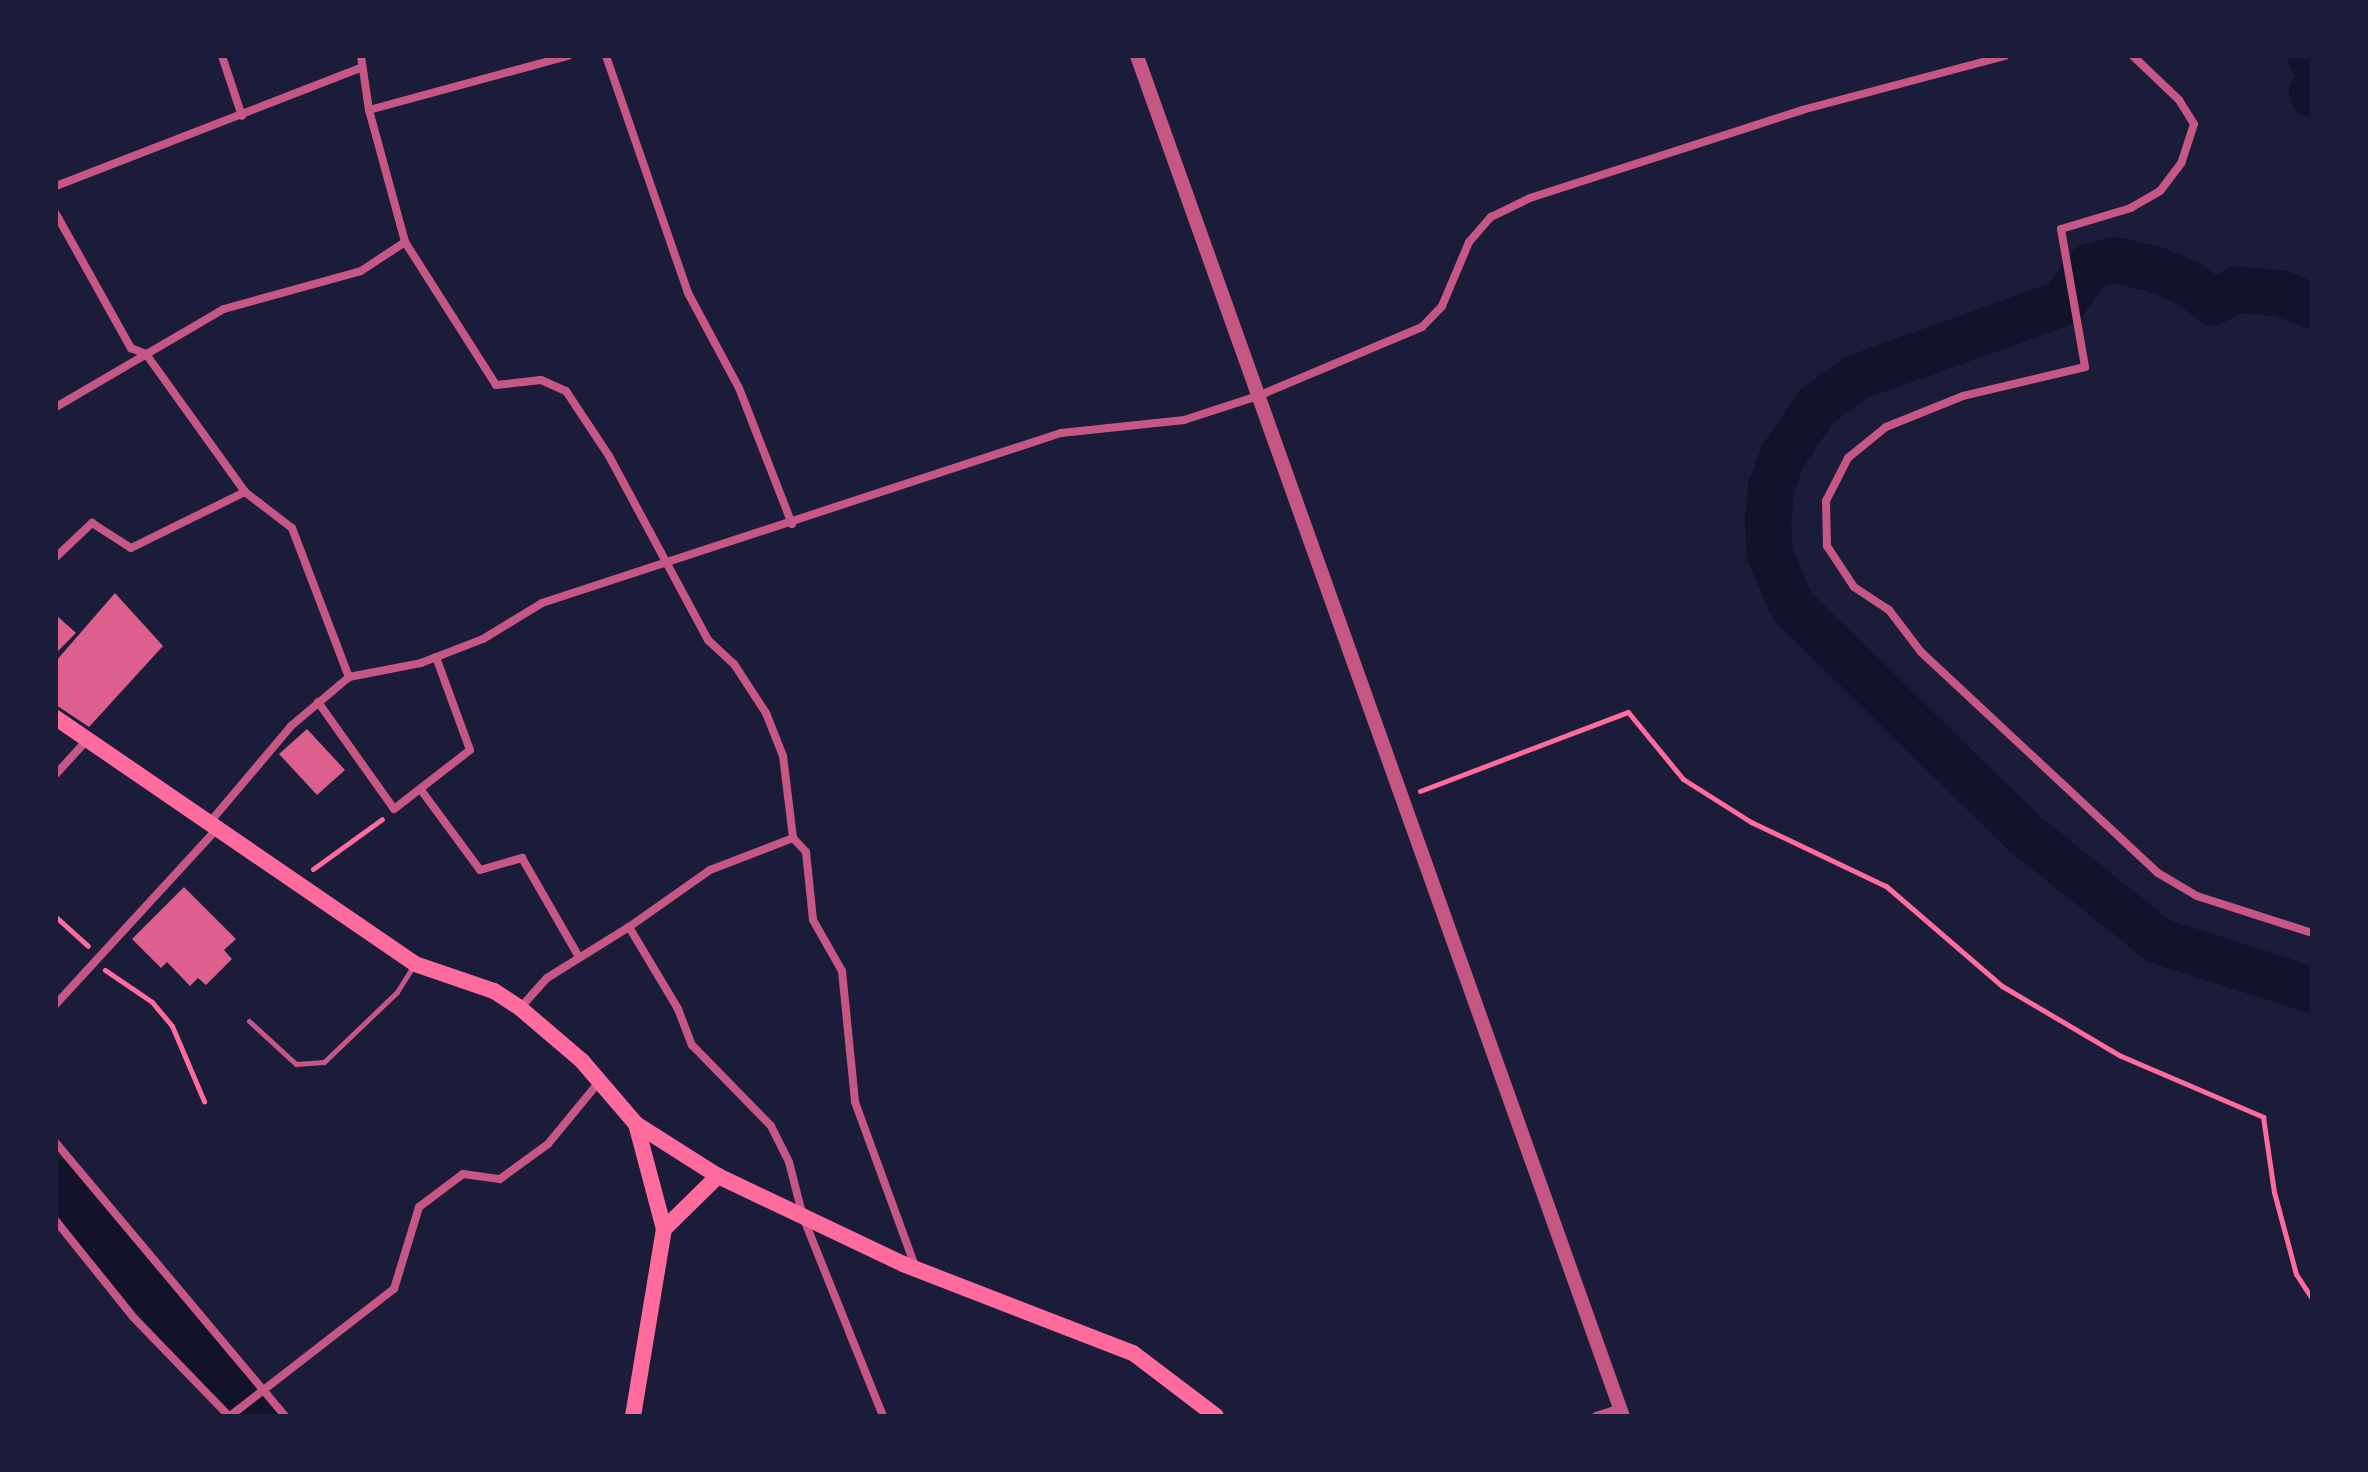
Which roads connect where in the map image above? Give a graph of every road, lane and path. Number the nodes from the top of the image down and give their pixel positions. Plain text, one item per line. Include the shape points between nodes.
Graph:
1 (222, 56) edge
2 (361, 56) edge
3 (565, 56) edge
4 (606, 56) edge
5 (1137, 56) edge
6 (2005, 56) edge
7 (2133, 56) edge
8 (361, 68) junction
9 (369, 110) junction
10 (242, 116) junction
11 (56, 186) edge
12 (56, 214) edge
13 (405, 242) junction
14 (146, 354) junction
15 (1258, 396) junction
16 (56, 407) edge
17 (245, 492) junction
18 (792, 524) junction
19 (56, 557) edge
20 (664, 561) junction
21 (436, 657) junction
22 (349, 677) junction
23 (318, 702) junction
24 (56, 718) edge
25 (87, 739) junction
26 (56, 774) edge
27 (421, 790) junction
28 (1402, 798) junction
29 (394, 809) junction
30 (214, 825) junction
31 (793, 838) junction
32 (295, 881) junction
33 (56, 917) edge
34 (629, 927) junction
35 (2312, 933) edge
36 (579, 957) junction
37 (97, 960) junction
38 (415, 964) junction
39 (56, 1004) edge
40 (520, 1008) junction
41 (249, 1021) dead end
42 (599, 1081) junction
43 (204, 1101) dead end
44 (636, 1124) junction
45 (56, 1143) edge
46 (718, 1176) junction
47 (56, 1221) edge
48 (807, 1222) junction
49 (664, 1229) junction
50 (916, 1269) junction
51 (2312, 1299) edge
52 (259, 1394) junction
53 (1622, 1412) edge
54 (232, 1414) edge
55 (285, 1416) edge
56 (633, 1416) edge
57 (883, 1416) edge
58 (1216, 1416) edge
59 (1596, 1416) edge

1 - 10 street
2 - 8 street
3 - 9 street
4 - 18 street via 688,293 739,388
5 - 15 street
6 - 15 street via 1802,110 1530,198 1491,217 1469,242 1442,306 1422,327
7 - 35 street via 2179,100 2194,124 2182,162 2160,191 2131,208 2061,229 2085,367 1963,396 1886,427 1848,458 1826,501 1827,546 1854,587 1889,610 1921,652 2158,873 2197,896
8 - 9 street
8 - 10 street
9 - 13 street
10 - 11 street
12 - 14 street via 131,348
13 - 14 street via 361,271 224,309
13 - 20 street via 496,385 541,380 566,391 609,456
14 - 16 street
14 - 17 street
15 - 18 street via 1184,420 1061,433
15 - 28 street
17 - 19 street via 131,548 92,523
17 - 22 street via 292,528
18 - 20 street
20 - 21 street via 542,603 483,639
20 - 31 street via 708,640 734,664 766,713 790,780
21 - 22 street
21 - 27 street via 470,750
22 - 23 street
23 - 29 street
23 - 30 street via 253,766
24 - 25 main road
25 - 26 street
25 - 30 main road
27 - 29 street
27 - 36 street via 480,870 522,858
28 - 51 path via 1628,712 1683,779 1751,822 1886,886 2002,986 2121,1056 2263,1117 2274,1192 2292,1261
28 - 53 street
29 - 32 path
30 - 32 main road
30 - 37 street
31 - 34 street via 710,870
31 - 50 street via 806,852 813,920 842,971 855,1102
32 - 38 main road
33 - 37 path
34 - 36 street
34 - 48 street via 678,1009 692,1045 771,1126 789,1162
36 - 40 street via 547,978
37 - 39 street
37 - 43 path via 152,1002 172,1026
38 - 40 main road via 494,991
38 - 41 lane via 397,992 324,1062 296,1064
40 - 42 main road
42 - 44 main road
42 - 52 street via 548,1144 500,1179 463,1174 419,1207 394,1289
44 - 46 main road
44 - 49 main road
45 - 52 street
46 - 48 main road
46 - 49 main road
47 - 54 street via 134,1318
48 - 50 main road
48 - 57 street
49 - 56 main road
50 - 58 main road via 1133,1353
52 - 54 street
52 - 55 street
53 - 59 street

